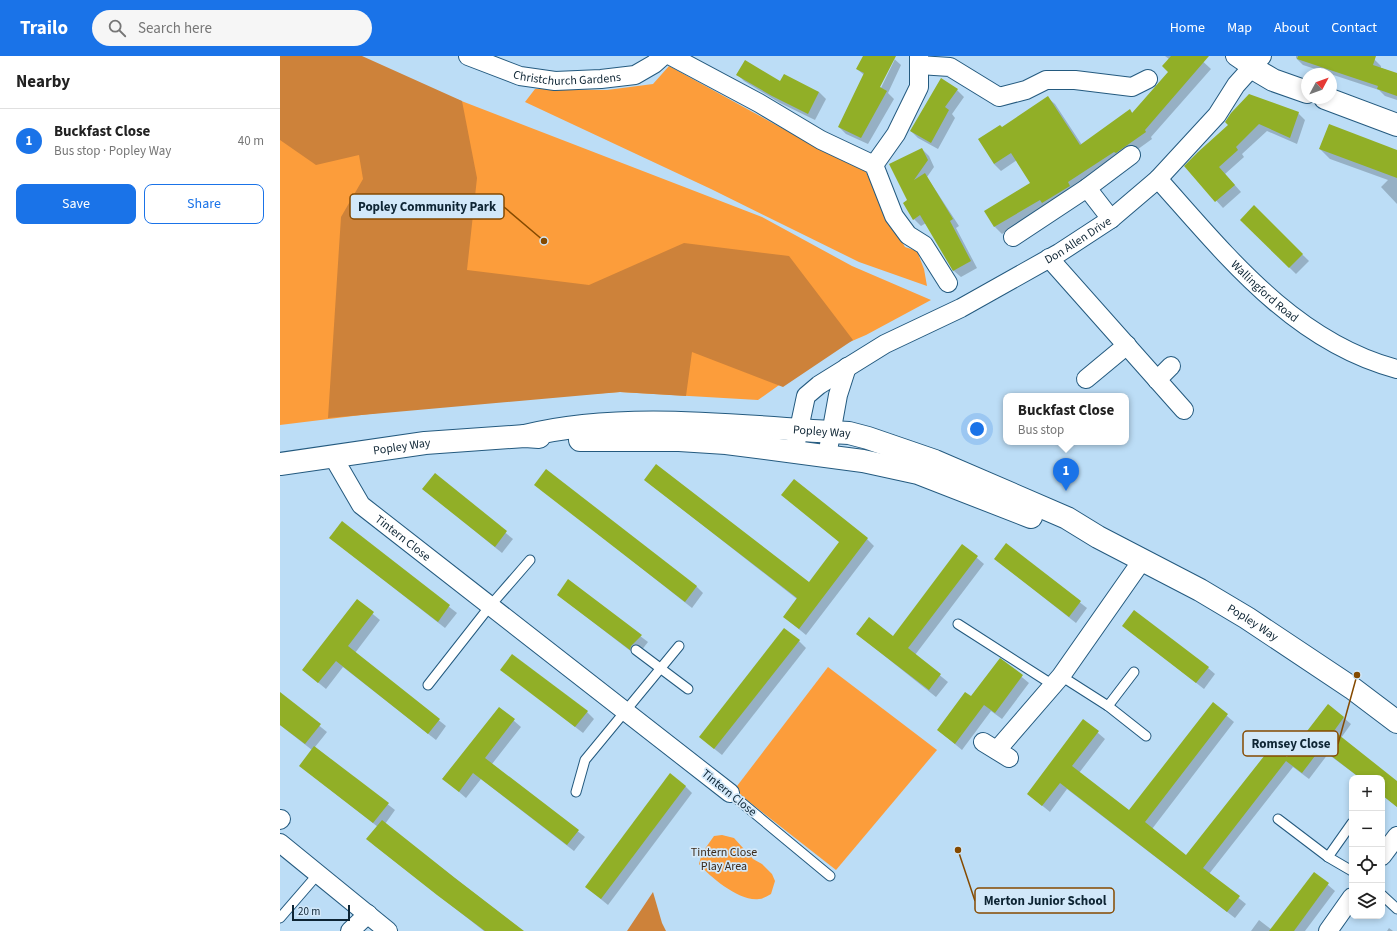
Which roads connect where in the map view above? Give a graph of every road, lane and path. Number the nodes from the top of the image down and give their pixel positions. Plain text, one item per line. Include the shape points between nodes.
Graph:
1 (468, 56) edge
2 (663, 56) edge
3 (671, 56) edge
4 (918, 59) edge
5 (1249, 60) edge
6 (1148, 79) dead end
7 (1301, 90) edge
8 (1337, 102) edge
9 (1397, 125) edge
10 (1131, 155) dead end
11 (874, 165) junction
12 (1158, 179) junction
13 (1087, 188) junction
14 (1111, 219) junction
15 (1013, 238) dead end
16 (1049, 258) junction
17 (948, 282) dead end
18 (1126, 345) junction
19 (1171, 366) dead end
20 (847, 367) junction
21 (1397, 369) edge
22 (1086, 379) dead end
23 (1157, 380) junction
24 (1184, 410) dead end
25 (798, 430) junction
26 (831, 432) junction
27 (525, 436) junction
28 (794, 452) junction
29 (332, 455) junction
30 (828, 456) junction
31 (280, 464) edge
32 (1098, 538) junction
33 (1143, 559) junction
34 (530, 560) dead end
35 (490, 606) junction
36 (958, 624) dead end
37 (679, 646) dead end
38 (636, 650) dead end
39 (662, 669) junction
40 (1134, 672) dead end
41 (1057, 680) junction
42 (428, 685) dead end
43 (688, 689) dead end
44 (1108, 706) junction
45 (626, 711) junction
46 (1397, 722) edge
47 (1146, 736) dead end
48 (996, 750) dead end
49 (576, 792) dead end
50 (730, 793) joint
51 (1278, 819) dead end
52 (1349, 827) edge
53 (1397, 836) edge
54 (280, 843) edge
55 (1385, 852) edge
56 (1328, 857) junction
57 (1349, 869) edge
58 (318, 874) junction
59 (830, 876) dead end
60 (1385, 898) edge
61 (1349, 901) edge
62 (1397, 909) edge
63 (368, 914) junction
64 (280, 918) edge
65 (350, 931) edge
66 (388, 931) edge
67 (1328, 931) edge

1 - 2 street, Christchurch Gardens via 520,76 555,81 635,76
3 - 11 street via 821,140
4 - 6 street via 950,67 999,97 1026,90 1046,80 1075,80 1132,87
4 - 11 street via 919,87 896,134
5 - 7 street via 1273,80
5 - 12 street, Don Allen Drive via 1217,115
8 - 9 street
10 - 13 street
11 - 17 street via 894,216 908,235 924,245
12 - 14 street, Don Allen Drive
12 - 21 street, Wallingford Road via 1219,246 1287,313 1326,340 1371,362
13 - 14 street
13 - 15 street
14 - 16 street, Don Allen Drive
16 - 18 street
16 - 20 street, Don Allen Drive via 961,308 885,344
18 - 22 street
18 - 23 street
19 - 23 street
20 - 25 street, Don Allen Drive via 806,396
20 - 26 street via 838,395
23 - 24 street
25 - 26 street, Popley Way
25 - 27 street, Popley Way via 651,423 578,426 550,429
25 - 28 street, Don Allen Drive
26 - 30 street
26 - 32 street, Popley Way via 868,438 935,461 1067,518
27 - 28 street, Popley Way via 590,440 679,440
27 - 29 street, Popley Way via 425,443
28 - 30 street, Popley Way
29 - 31 street, Popley Way
29 - 35 street, Tintern Close via 361,505
30 - 32 street, Popley Way via 918,473 1070,531
32 - 33 street, Popley Way
33 - 41 street
33 - 46 street, Popley Way via 1280,638
34 - 35 lane
35 - 42 lane
35 - 45 street, Tintern Close
36 - 41 lane
37 - 39 lane
38 - 39 lane
39 - 43 lane
39 - 45 lane
40 - 44 lane
41 - 44 lane
41 - 48 street
44 - 47 lane
45 - 49 lane via 585,760
45 - 50 street, Tintern Close
50 - 59 lane, Tintern Close
51 - 56 lane
52 - 56 lane
53 - 55 street
54 - 58 street
56 - 57 lane
58 - 63 street
58 - 64 lane
60 - 62 lane
61 - 67 street
63 - 65 street
63 - 66 street

